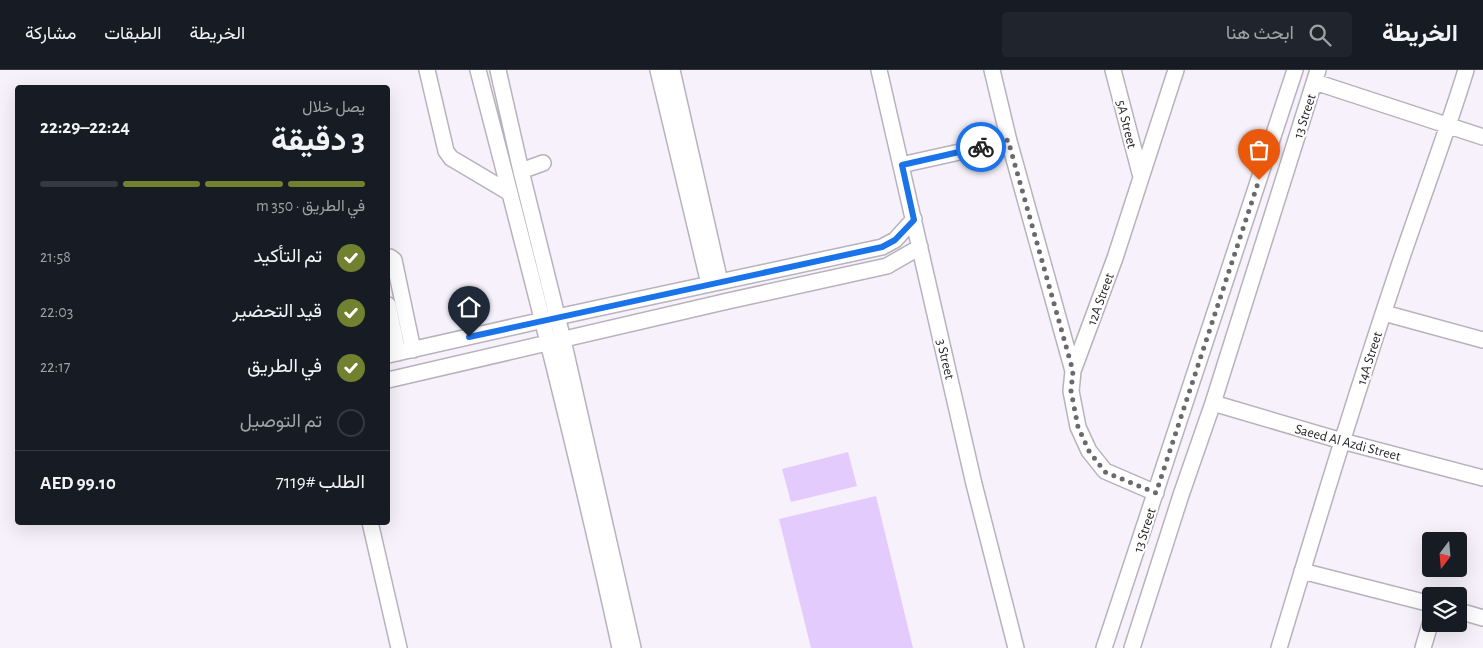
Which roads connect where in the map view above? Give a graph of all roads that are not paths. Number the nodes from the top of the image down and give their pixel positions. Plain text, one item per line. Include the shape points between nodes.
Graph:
1 (427, 70) edge
2 (478, 70) edge
3 (498, 70) edge
4 (658, 70) edge
5 (672, 70) edge
6 (879, 70) edge
7 (992, 70) edge
8 (1113, 70) edge
9 (1176, 70) edge
10 (1295, 70) edge
11 (1466, 70) edge
12 (1316, 76) edge
13 (1449, 126) junction
14 (1483, 137) edge
15 (1008, 140) junction
16 (543, 163) dead end
17 (902, 165) junction
18 (521, 171) junction
19 (1141, 178) junction
20 (510, 193) junction
21 (914, 220) junction
22 (882, 247) junction
23 (920, 247) junction
24 (390, 257) edge
25 (887, 266) junction
26 (790, 267) junction
27 (715, 283) junction
28 (795, 286) junction
29 (674, 292) junction
30 (678, 312) junction
31 (1384, 313) junction
32 (550, 318) junction
33 (390, 325) edge
34 (1483, 340) edge
35 (556, 341) junction
36 (413, 350) junction
37 (393, 354) edge
38 (1073, 371) junction
39 (390, 380) edge
40 (1213, 404) junction
41 (1342, 441) junction
42 (1483, 478) edge
43 (1156, 493) junction
44 (371, 525) edge
45 (600, 527) junction
46 (1302, 570) junction
47 (1422, 602) edge
48 (1467, 614) edge
49 (1483, 618) edge
50 (1428, 632) edge
51 (399, 648) edge
52 (620, 648) edge
53 (633, 648) edge
54 (1016, 648) edge
55 (1104, 648) edge
56 (1132, 648) edge
57 (1279, 648) edge
58 (1423, 648) edge

1 - 20 street via 446,151 451,158
2 - 20 street
3 - 18 street
4 - 27 street
5 - 27 street
6 - 17 street, 3 Street
7 - 15 street
8 - 19 street, 5A Street
9 - 19 street, 12A Street
10 - 43 street, 13 Street
11 - 13 street, 14A Street
12 - 13 street
12 - 40 street, 13 Street
13 - 14 street
13 - 31 street, 14A Street
15 - 17 street
15 - 38 street
16 - 18 street
17 - 21 street, 3 Street
18 - 32 street
19 - 38 street, 12A Street
20 - 32 street
21 - 22 street via 895,240
21 - 23 street, 3 Street
22 - 25 street
22 - 26 street
23 - 25 street
23 - 54 street, 3 Street via 974,484
24 - 36 street via 394,260
25 - 28 street
26 - 27 street
26 - 28 street
27 - 29 street
28 - 30 street
29 - 30 street
29 - 32 street
30 - 35 street
31 - 34 street
31 - 41 street, 14A Street
32 - 35 street
32 - 36 street
33 - 37 street
35 - 39 street
35 - 45 street
36 - 37 street
38 - 43 street, 12A Street via 1071,391 1076,418 1089,451 1105,472
40 - 41 street, Saeed Al Azdi Street
40 - 56 street, 13 Street
41 - 42 street, Saeed Al Azdi Street
41 - 46 street, 14A Street
43 - 55 street, 13 Street
44 - 51 street
45 - 52 street
45 - 53 street
46 - 47 street
46 - 57 street, 14A Street
48 - 49 street
50 - 58 street

